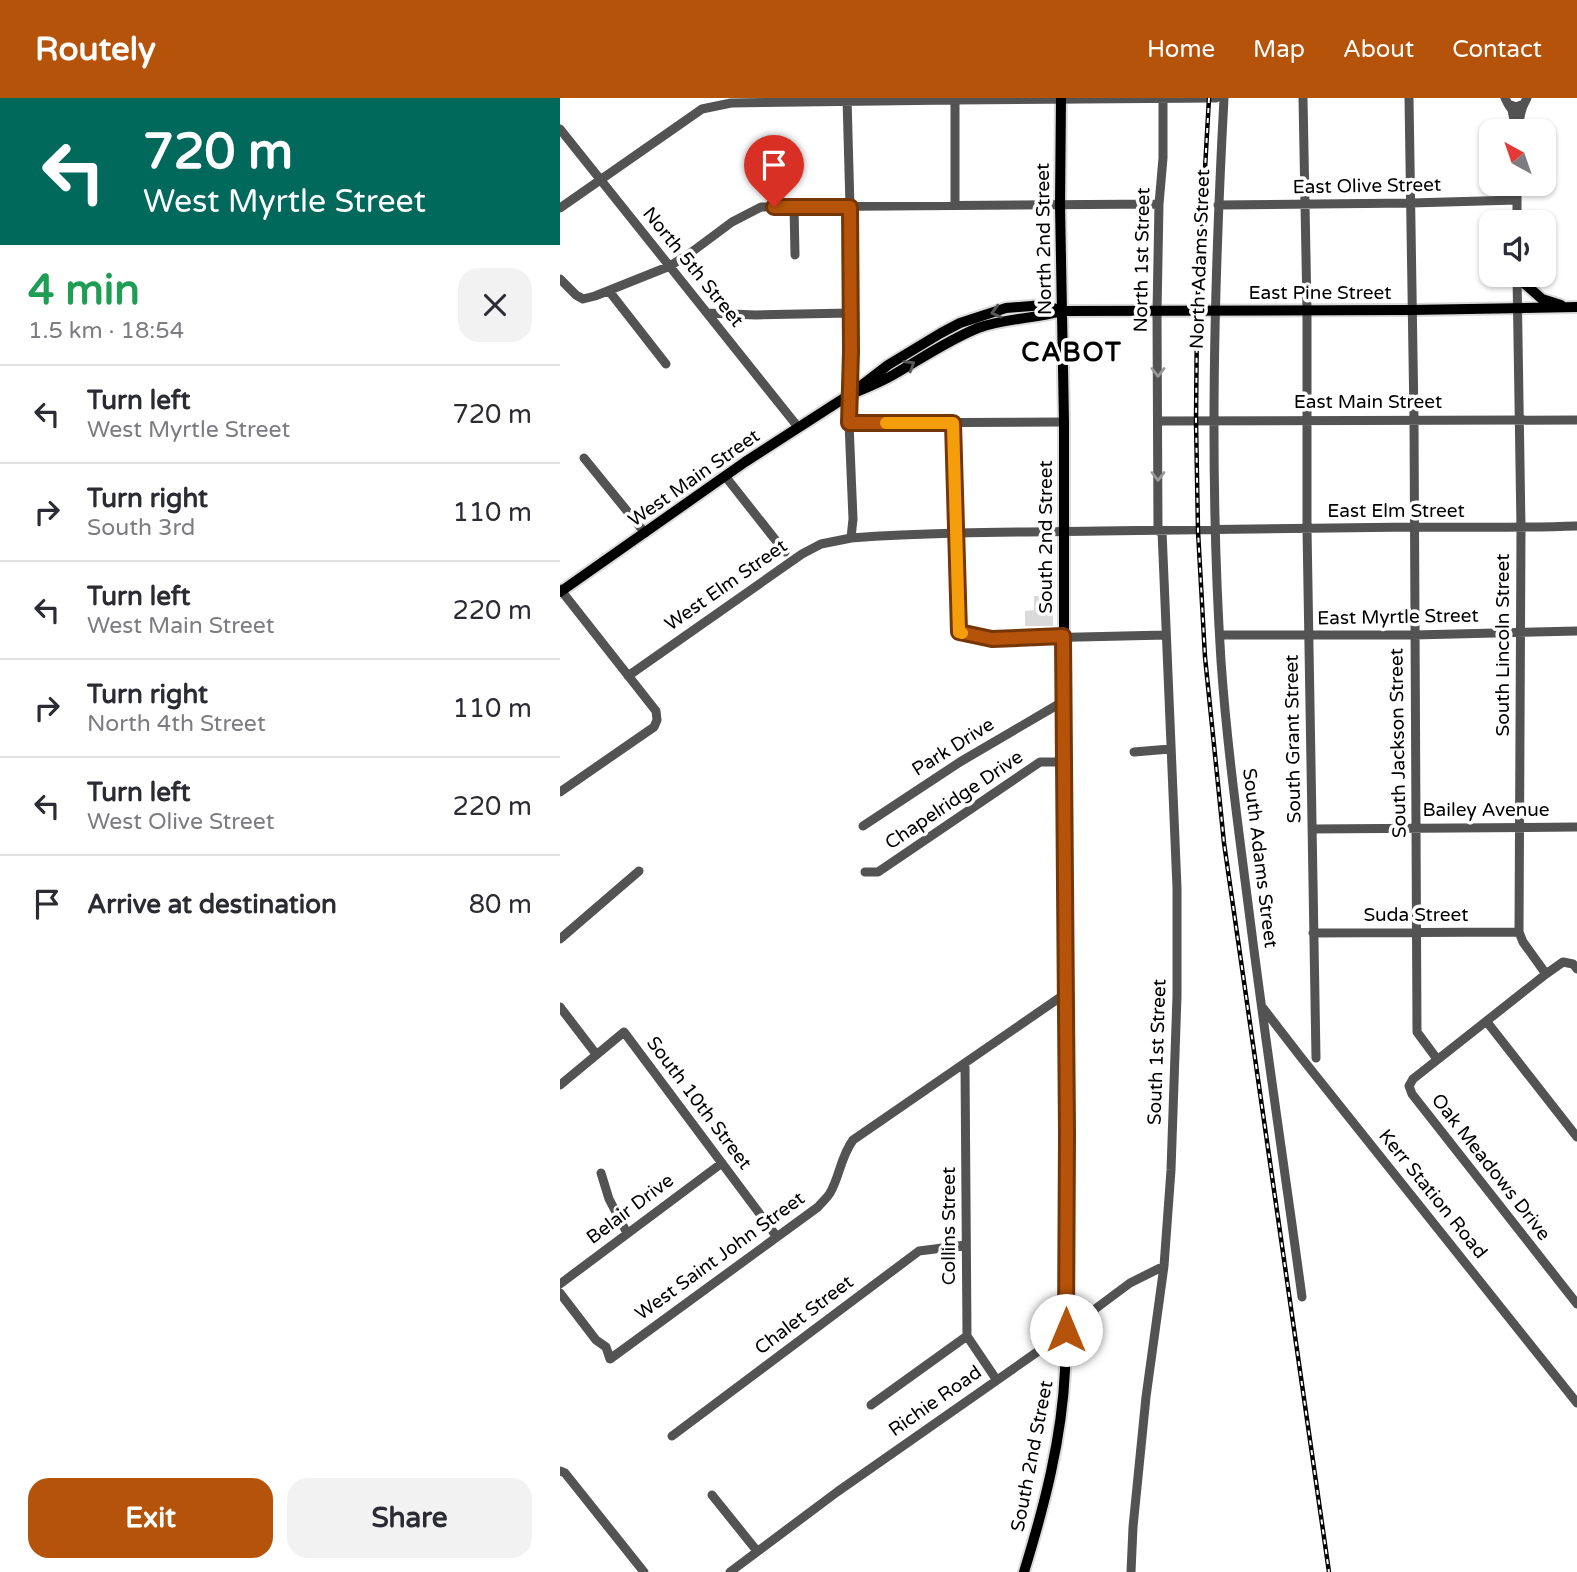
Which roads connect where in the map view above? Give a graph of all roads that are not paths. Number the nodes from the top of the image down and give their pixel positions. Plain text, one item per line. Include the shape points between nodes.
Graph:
1 (1216, 98) edge
2 (1224, 98) edge
3 (1303, 98) edge
4 (1409, 98) edge
5 (954, 99) edge
6 (1061, 99) edge
7 (1163, 99) edge
8 (847, 100) edge
9 (1506, 101) edge
10 (1525, 101) edge
11 (1514, 119) edge
12 (1520, 119) edge
13 (560, 129) edge
14 (600, 180) junction
15 (1517, 196) edge
16 (1517, 200) junction
17 (1411, 203) junction
18 (1159, 204) junction
19 (1306, 204) junction
20 (956, 205) junction
21 (1060, 205) junction
22 (1218, 205) junction
23 (794, 207) junction
24 (850, 207) junction
25 (560, 208) edge
26 (1517, 210) edge
27 (795, 255) dead end
28 (670, 266) junction
29 (560, 279) edge
30 (1517, 287) edge
31 (1529, 287) edge
32 (609, 291) junction
33 (1574, 307) edge
34 (1518, 309) junction
35 (1307, 310) junction
36 (1411, 310) junction
37 (1062, 311) junction
38 (1157, 312) junction
39 (1215, 312) junction
40 (707, 313) junction
41 (850, 313) junction
42 (666, 364) dead end
43 (849, 395) junction
44 (1414, 419) junction
45 (1306, 420) junction
46 (1520, 420) junction
47 (1577, 420) edge
48 (1158, 421) junction
49 (1215, 421) junction
50 (1064, 422) junction
51 (849, 423) junction
52 (953, 423) junction
53 (798, 427) junction
54 (584, 458) dead end
55 (725, 476) junction
56 (1577, 526) edge
57 (1414, 527) junction
58 (1521, 528) junction
59 (1307, 529) junction
60 (1214, 530) junction
61 (1065, 531) junction
62 (1160, 531) junction
63 (645, 533) junction
64 (956, 533) junction
65 (851, 534) junction
66 (785, 552) dead end
67 (560, 591) edge
68 (1577, 631) edge
69 (1521, 634) junction
70 (1166, 635) junction
71 (1220, 635) junction
72 (1414, 635) junction
73 (1063, 636) junction
74 (1308, 636) junction
75 (628, 676) junction
76 (1064, 701) junction
77 (1170, 749) junction
78 (1134, 752) dead end
79 (1064, 762) junction
80 (560, 792) edge
81 (863, 826) dead end
82 (1417, 828) junction
83 (1519, 828) junction
84 (1577, 828) edge
85 (1312, 829) junction
86 (639, 871) dead end
87 (865, 872) dead end
88 (1416, 932) junction
89 (1519, 932) junction
90 (1313, 933) junction
91 (560, 939) edge
92 (1577, 970) edge
93 (1546, 974) junction
94 (1065, 994) junction
95 (560, 1007) edge
96 (1262, 1007) junction
97 (1486, 1022) junction
98 (596, 1054) junction
99 (1316, 1058) dead end
100 (1437, 1059) junction
101 (965, 1064) junction
102 (560, 1085) edge
103 (1577, 1137) edge
104 (722, 1163) junction
105 (601, 1172) dead end
106 (627, 1233) junction
107 (777, 1237) junction
108 (966, 1245) junction
109 (1164, 1266) junction
110 (560, 1284) edge
111 (560, 1293) edge
112 (1302, 1297) dead end
113 (1577, 1304) edge
114 (1066, 1330) junction
115 (967, 1336) junction
116 (996, 1380) junction
117 (1577, 1403) edge
118 (871, 1405) dead end
119 (672, 1436) dead end
120 (560, 1471) edge
121 (712, 1495) dead end
122 (757, 1551) junction
123 (644, 1572) edge
124 (730, 1572) edge
125 (1024, 1572) edge
126 (1131, 1572) edge

1 - 7 street
2 - 22 street, North Adams Street
3 - 19 street, South Grant Street
4 - 17 street, South Jackson Street
5 - 6 street
5 - 8 street
5 - 20 street
6 - 7 street
6 - 21 main road, North 2nd Street
7 - 18 street, North 1st Street
8 - 14 street via 731,103 702,110
8 - 24 street
9 - 10 street via 1516,107
9 - 11 street
10 - 12 street
13 - 14 street, North 5th Street
14 - 25 street
14 - 28 street, North 5th Street
15 - 16 street
16 - 17 street, East Olive Street
16 - 26 street
17 - 19 street, East Olive Street
17 - 36 street, South Jackson Street
18 - 21 street
18 - 38 street, North 1st Street
19 - 22 street, East Olive Street
19 - 35 street, South Grant Street
20 - 21 street
20 - 24 street
21 - 37 main road, North 2nd Street
22 - 39 street, North Adams Street
23 - 24 street
23 - 27 street
23 - 28 street via 761,208 732,222
24 - 41 street
28 - 32 street
28 - 40 street, North 5th Street
29 - 32 street via 583,299
30 - 34 street, South Lincoln Street
31 - 33 main road via 1542,299
32 - 42 street
33 - 34 main road, East Pine Street
34 - 36 main road, East Pine Street
34 - 46 street, South Lincoln Street
35 - 36 main road, East Pine Street
35 - 39 main road, East Pine Street
35 - 45 street, South Grant Street
36 - 44 street, South Jackson Street
37 - 38 main road, East Pine Street
37 - 43 main road, West Main Street via 979,328
37 - 50 main road, North 2nd Street
38 - 39 main road, East Pine Street
38 -> 48 street, North 1st Street
39 - 49 street, North Adams Street
40 - 41 street
40 - 53 street, North 5th Street
41 - 43 street
43 - 51 street
43 - 53 main road, West Main Street
44 - 45 street, East Main Street
44 - 46 street, East Main Street
44 - 57 street, South Jackson Street
45 - 49 street, East Main Street
45 - 59 street, South Grant Street
46 - 47 street, East Main Street
46 - 58 street, South Lincoln Street
48 - 49 street, East Main Street
48 -> 62 street, South 1st Street
49 - 60 street, South Adams Street
50 - 52 street
50 - 61 main road, South 2nd Street
51 - 52 street
51 - 65 street
52 - 64 street
53 - 55 main road, West Main Street
54 - 63 street
55 - 63 main road, West Main Street
55 - 66 street
56 - 58 street, East Elm Street
57 - 58 street, East Elm Street
57 - 59 street, East Elm Street
57 - 72 street, South Jackson Street
58 - 69 street, South Lincoln Street
59 - 60 street, East Elm Street
59 - 74 street, South Grant Street
60 - 62 street, West Elm Street
60 - 71 street, South Adams Street
61 - 62 street, West Elm Street
61 - 64 street, West Elm Street
61 - 73 main road, South 2nd Street
62 - 70 street, South 1st Street
63 - 67 main road, West Main Street
64 - 65 street, West Elm Street
64 - 73 street via 959,632 992,639
65 - 75 street, West Elm Street via 802,554
67 - 75 street
68 - 69 street, East Myrtle Street
69 - 72 street, East Myrtle Street
69 - 83 street, South Lincoln Street
70 - 73 street
70 - 77 street, South 1st Street
71 - 74 street, East Myrtle Street
71 - 96 street, South Adams Street via 1233,786
72 - 74 street, East Myrtle Street
72 - 82 street, South Jackson Street
73 - 76 main road, South 2nd Street
74 - 85 street, South Grant Street
75 - 80 street via 656,711 654,727
76 - 79 main road, South 2nd Street
76 - 81 street, Park Drive
77 - 78 street
77 - 109 street, South 1st Street via 1178,938
79 - 87 street, Chapelridge Drive via 1040,762 878,872
79 - 94 main road, South 2nd Street
82 - 83 street, Bailey Avenue
82 - 85 street, Bailey Avenue
82 - 88 street, South Jackson Street
83 - 84 street, Bailey Avenue
83 - 89 street, South Lincoln Street
85 - 90 street, South Grant Street
86 - 91 street
88 - 89 street, Suda Street
88 - 90 street, Suda Street
88 - 100 street, South Jackson Street via 1417,1032
89 - 93 street
90 - 99 street, South Grant Street
92 - 93 street, Oak Meadows Drive via 1563,962
93 - 97 street, Oak Meadows Drive
94 - 101 street, West Saint John Street
94 - 114 main road, South 2nd Street
95 - 98 street
96 - 112 street, South Adams Street
96 - 117 street, Kerr Station Road
97 - 100 street, Oak Meadows Drive
97 - 103 street
98 - 102 street
98 - 104 street, South 10th Street via 624,1032
100 - 113 street, Oak Meadows Drive via 1413,1079 1409,1086 1412,1094
101 - 107 street, West Saint John Street via 853,1140 829,1195
101 - 108 street, Collins Street
104 - 106 street, Belair Drive
104 - 107 street, South 10th Street
105 - 106 street
106 - 110 street, Belair Drive
107 - 111 street, West Saint John Street via 610,1359 606,1347
108 - 115 street, Collins Street
108 - 119 street, Chalet Street via 919,1251
109 - 114 street, Richie Road via 1130,1283
109 - 126 street, South 1st Street via 1146,1397
114 - 116 street, Richie Road
114 - 125 main road, South 2nd Street via 1064,1394 1055,1449
115 - 116 street
115 - 118 street
116 - 122 street, Richie Road
120 - 123 street
121 - 122 street
122 - 124 street, Richie Road

